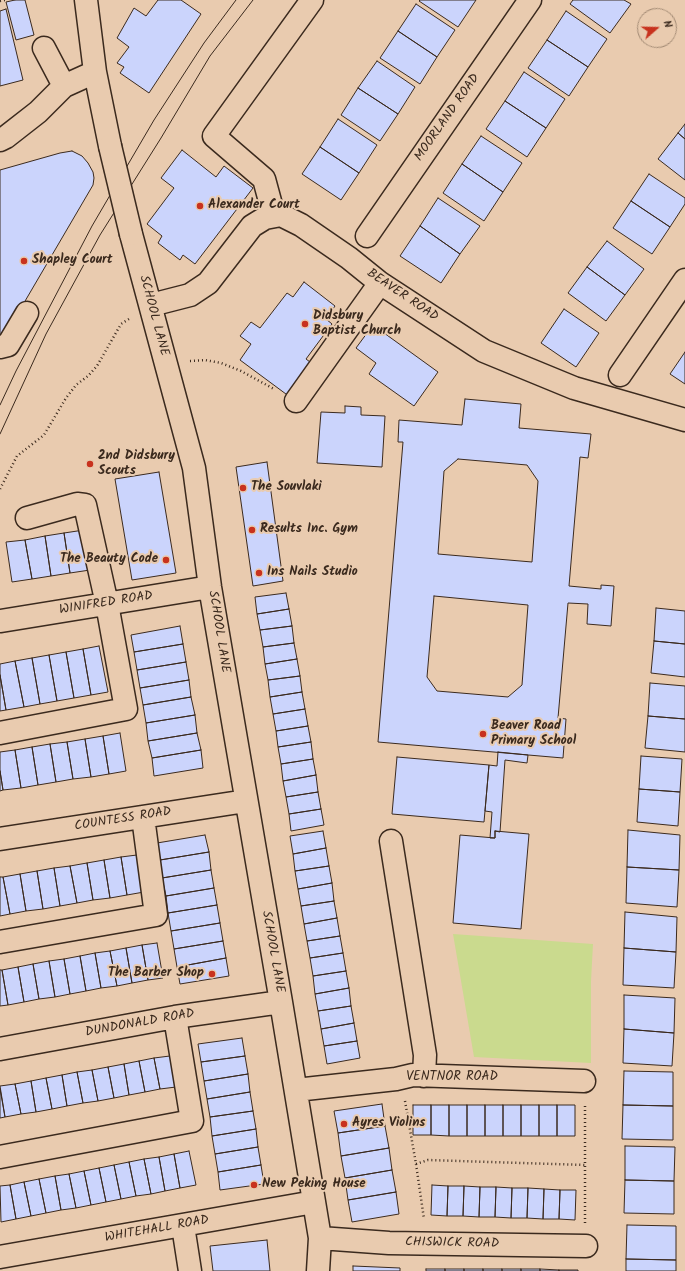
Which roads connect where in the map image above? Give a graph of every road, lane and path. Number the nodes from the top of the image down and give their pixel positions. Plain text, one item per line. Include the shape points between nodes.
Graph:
1 (5, 0) edge
2 (86, 0) edge
3 (312, 0) edge
4 (530, 0) edge
5 (0, 1) edge
6 (44, 48) dead end
7 (94, 72) junction
8 (64, 86) junction
9 (0, 140) edge
10 (274, 216) junction
11 (367, 236) dead end
12 (685, 280) edge
13 (380, 283) junction
14 (151, 305) junction
15 (27, 313) dead end
16 (0, 347) edge
17 (166, 363) junction
18 (620, 375) dead end
19 (296, 401) joint
20 (685, 420) edge
21 (0, 489) edge
22 (27, 518) dead end
23 (210, 587) junction
24 (107, 604) junction
25 (1, 621) dead end
26 (0, 733) edge
27 (246, 801) junction
28 (143, 817) junction
29 (0, 839) edge
30 (391, 841) dead end
31 (0, 942) edge
32 (281, 1002) junction
33 (175, 1018) junction
34 (0, 1049) edge
35 (424, 1076) junction
36 (400, 1078) junction
37 (584, 1081) joint
38 (296, 1090) junction
39 (0, 1157) edge
40 (416, 1164) junction
41 (585, 1165) junction
42 (314, 1202) junction
43 (183, 1226) junction
44 (320, 1238) junction
45 (427, 1243) junction
46 (586, 1246) joint
47 (0, 1257) edge
48 (190, 1271) edge
49 (318, 1271) edge

1 - 5 path
2 - 7 street, SCHOOL LANE
3 - 10 street via 214,136 264,179
4 - 11 street, MOORLAND ROAD
6 - 8 street
7 - 8 street
7 - 14 street, SCHOOL LANE, bridge via 131,234
8 - 9 street via 38,112
10 - 13 street, BEAVER ROAD via 281,215 302,225
10 - 14 street via 252,226 208,283 190,295
12 - 18 street
13 - 19 street
13 - 20 street, BEAVER ROAD via 492,355 574,388
14 - 17 street, SCHOOL LANE
14 - 21 path via 121,324 97,366 66,398 44,435 17,456
15 - 16 street via 8,345
17 - 19 path via 205,360 221,363
17 - 23 street, SCHOOL LANE via 194,468
22 - 24 street via 77,504 85,505
23 - 24 street, WINIFRED ROAD
23 - 27 street, SCHOOL LANE
24 - 25 street, WINIFRED ROAD
24 - 26 street via 126,709
27 - 28 street, COUNTESS ROAD
27 - 32 street, SCHOOL LANE
28 - 29 street, COUNTESS ROAD
28 - 31 street via 156,915
30 - 35 street via 425,1054
32 - 33 street, DUNDONALD ROAD
32 - 38 street, SCHOOL LANE
33 - 34 street, DUNDONALD ROAD
33 - 39 street via 192,1121
35 - 36 street, VENTNOR ROAD
35 - 37 street, VENTNOR ROAD
36 - 38 street, VENTNOR ROAD
36 - 40 path
37 - 41 path
38 - 42 street, SCHOOL LANE
40 - 41 path via 428,1160
40 - 45 path
41 - 46 path
42 - 43 street, WHITEHALL ROAD
42 - 44 street, SCHOOL LANE
43 - 47 street, WHITEHALL ROAD
43 - 48 street
44 - 45 street, CHISWICK ROAD via 361,1242
44 - 49 street, SCHOOL LANE
45 - 46 street, CHISWICK ROAD

